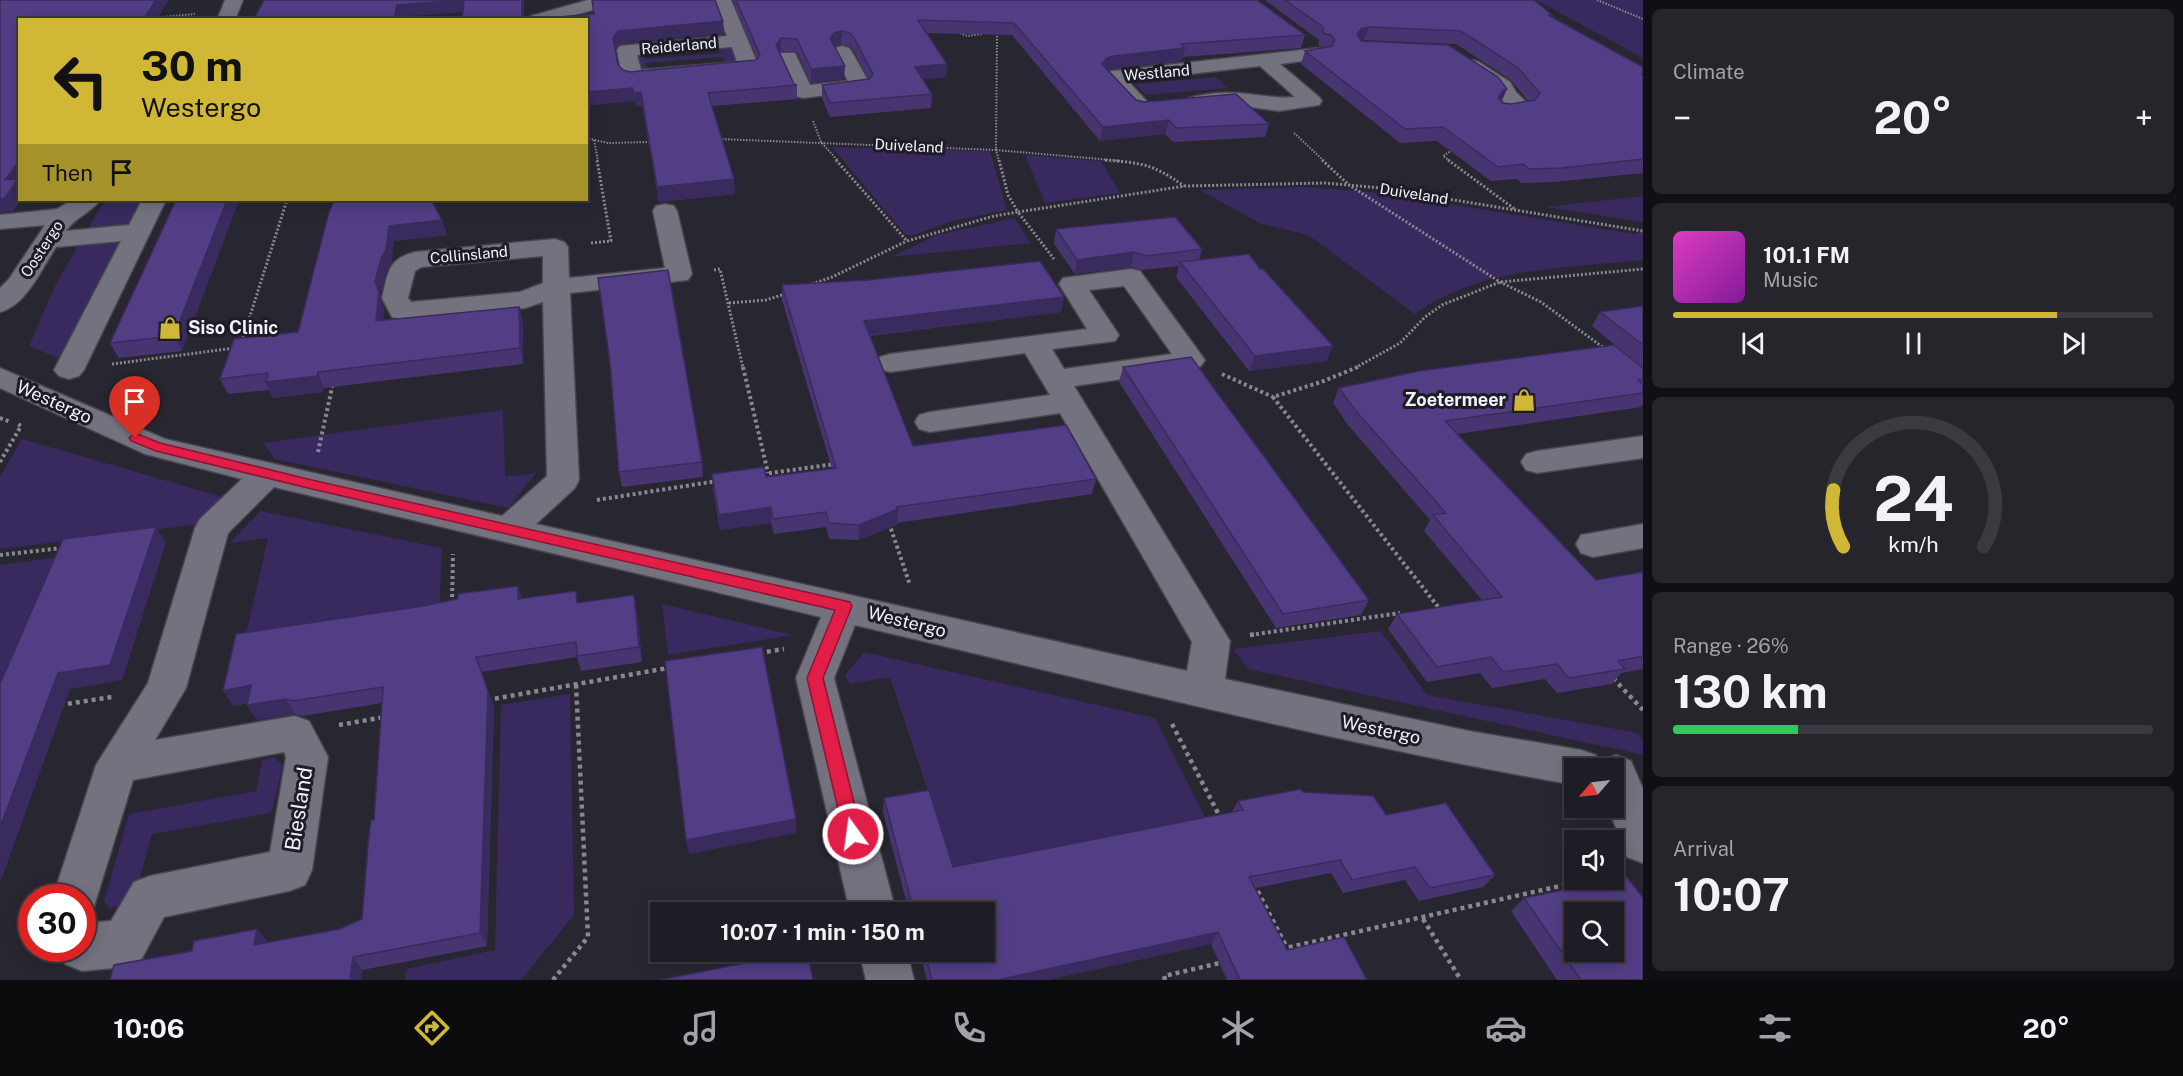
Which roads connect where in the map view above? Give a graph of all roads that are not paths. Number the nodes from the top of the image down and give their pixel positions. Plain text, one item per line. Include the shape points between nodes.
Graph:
1 (561, 0) edge
2 (607, 0) edge
3 (722, 0) edge
4 (579, 8) junction
5 (544, 18) edge
6 (739, 40) junction
7 (1318, 45) edge
8 (1457, 56) edge
9 (788, 57) junction
10 (747, 60) junction
11 (1265, 61) junction
12 (1216, 67) junction
13 (1264, 102) junction
14 (1504, 110) edge
15 (86, 201) edge
16 (154, 201) edge
17 (665, 211) dead end
18 (63, 216) junction
19 (0, 222) edge
20 (138, 232) junction
21 (48, 240) junction
22 (556, 287) junction
23 (0, 304) edge
24 (1034, 343) junction
25 (890, 363) dead end
26 (69, 370) road end
27 (0, 377) edge
28 (1063, 390) junction
29 (930, 422) dead end
30 (1643, 447) edge
31 (1537, 462) dead end
32 (267, 474) junction
33 (520, 520) junction
34 (1643, 536) edge
35 (1593, 544) dead end
36 (838, 624) junction
37 (1204, 691) junction
38 (117, 765) junction
39 (1564, 765) edge
40 (1624, 799) edge
41 (1643, 842) edge
42 (80, 884) edge
43 (871, 902) edge
44 (96, 946) edge
45 (885, 962) edge
46 (890, 980) edge

1 - 4 street
2 - 4 street
3 - 6 street, Reiderland
4 - 5 street
6 - 10 street, Reiderland
6 - 10 street, Reiderland via 627,50 632,76 749,67
7 - 11 street, Westland
8 - 14 street via 1503,86 1521,107
9 - 9 street, Reiderland via 803,92 861,86 839,46 815,55
9 - 10 street, Reiderland
11 - 12 street, Westland
11 - 13 street, Westland via 1312,101 1279,105
12 - 13 street, Westland
12 - 13 street, Westland via 1112,77 1141,107 1236,99
15 - 18 street, Oostergo
16 - 20 street
17 - 22 street, Collinsland via 679,274
18 - 19 street
18 - 21 street, Oostergo
20 - 21 street
20 - 26 street
21 - 23 street, Oostergo via 19,284
22 - 22 street, Collinsland via 555,247 415,260 403,267 395,298 402,311 525,300
22 - 33 street via 563,480
24 - 25 street
24 - 28 street
24 - 28 street via 1105,335 1072,284 1131,277 1191,360
27 - 32 street, Westergo via 156,447
28 - 29 street
28 - 37 street via 1211,641
30 - 31 street
32 - 33 street, Westergo via 454,517
32 - 38 street via 212,528 166,688
33 - 36 street, Westergo
34 - 35 street
36 - 37 street, Westergo via 924,628
36 - 43 street via 815,678
37 - 39 street, Westergo via 1469,749
38 - 42 street
38 - 44 street, Biesland via 295,733 308,757 289,870 150,898 124,943
40 - 41 street
45 - 46 street

